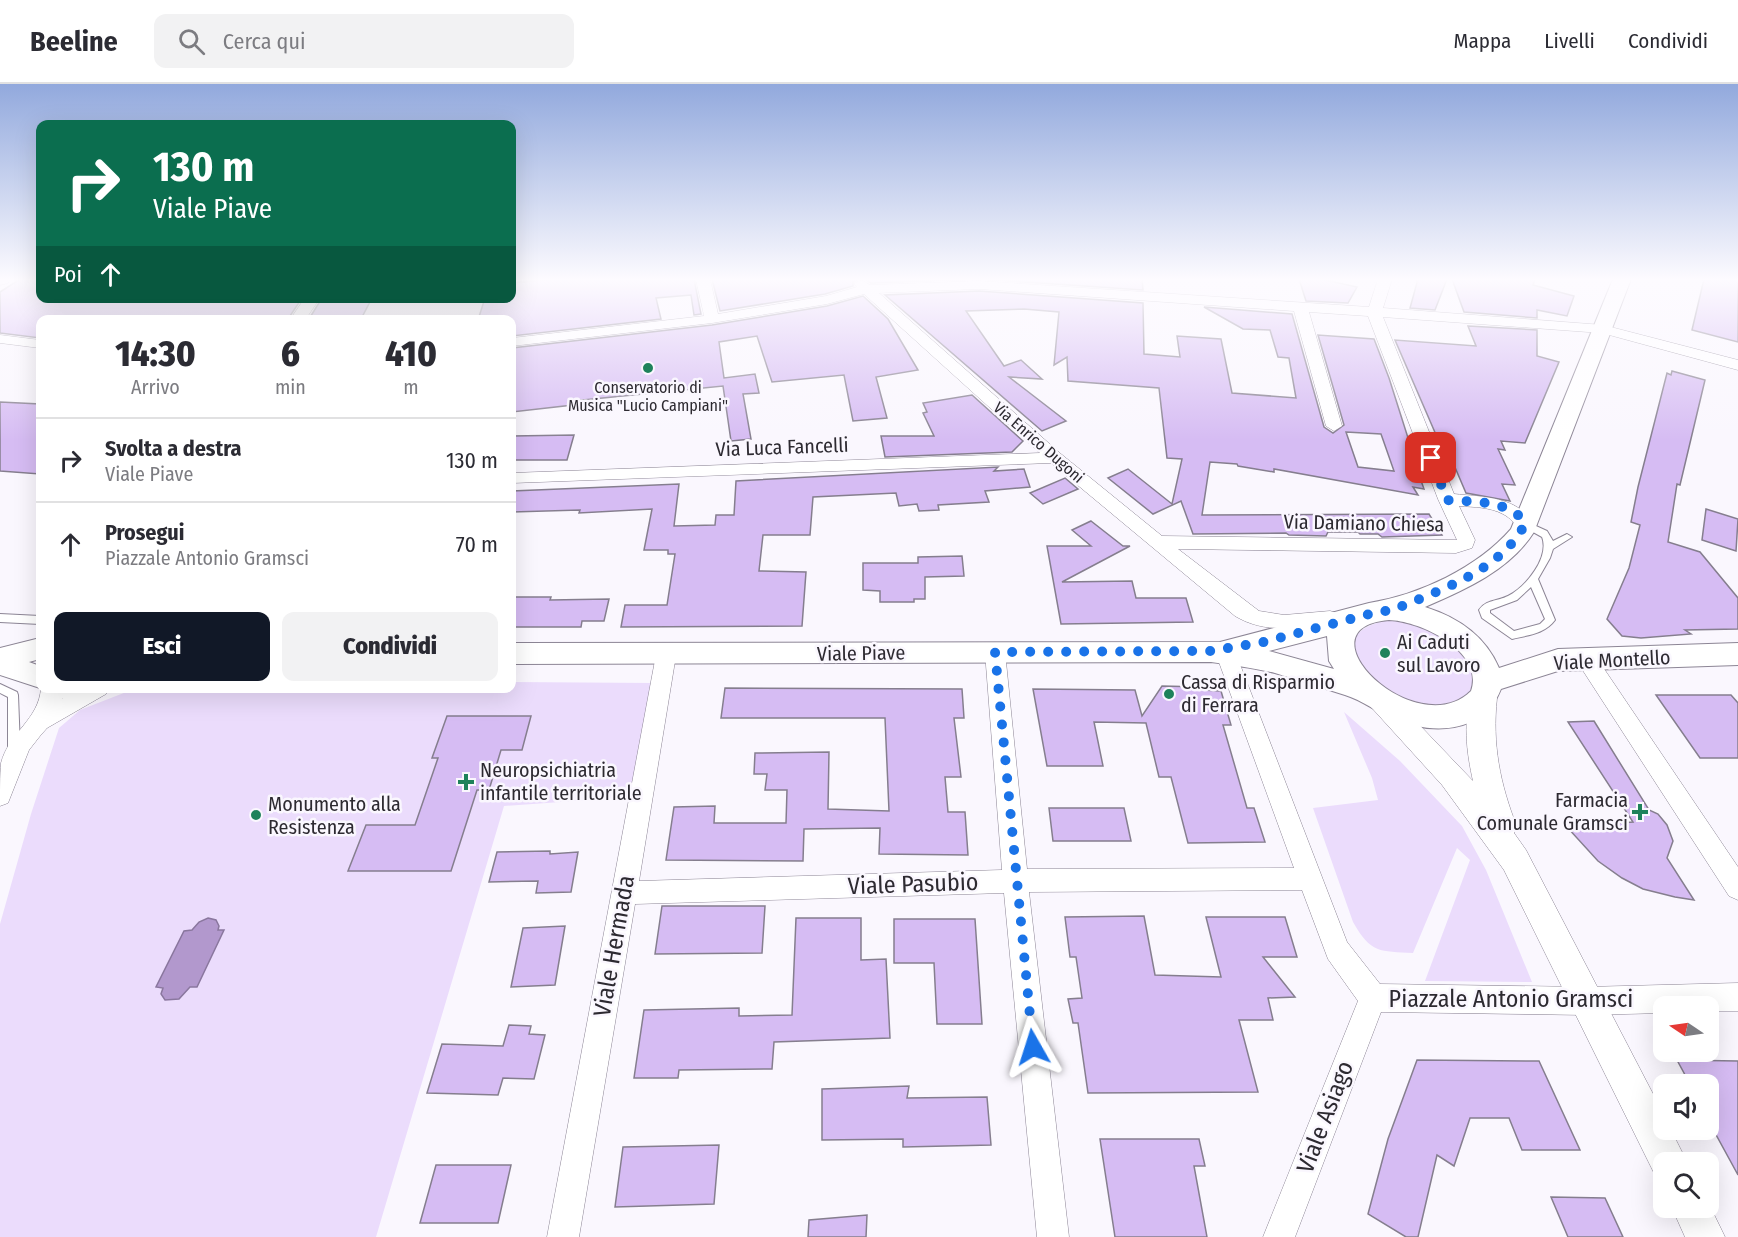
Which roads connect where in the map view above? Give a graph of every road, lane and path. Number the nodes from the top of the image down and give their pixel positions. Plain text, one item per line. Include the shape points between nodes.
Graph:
1 (592, 333) edge
2 (918, 333) edge
3 (1307, 333) edge
4 (1382, 333) edge
5 (1601, 333) edge
6 (1617, 333) edge
7 (0, 339) edge
8 (516, 342) edge
9 (36, 344) edge
10 (1738, 365) edge
11 (1334, 426) dead end
12 (1055, 458) junction
13 (516, 478) edge
14 (1447, 500) junction
15 (1525, 524) junction
16 (1567, 537) dead end
17 (1156, 542) junction
18 (1550, 547) junction
19 (1533, 579) junction
20 (1390, 611) junction
21 (1360, 616) junction
22 (0, 618) edge
23 (36, 620) edge
24 (36, 650) edge
25 (995, 652) junction
26 (1218, 652) junction
27 (516, 654) edge
28 (1738, 654) edge
29 (666, 655) junction
30 (1585, 657) junction
31 (0, 658) edge
32 (0, 664) edge
33 (36, 676) edge
34 (0, 682) edge
35 (0, 688) edge
36 (1487, 690) junction
37 (52, 693) edge
38 (90, 693) edge
39 (1372, 693) junction
40 (13, 695) junction
41 (39, 722) junction
42 (10, 765) junction
43 (0, 796) edge
44 (1515, 860) junction
45 (1310, 879) junction
46 (1015, 881) junction
47 (1736, 883) edge
48 (624, 893) junction
49 (1738, 997) edge
50 (1373, 998) junction
51 (1586, 1001) junction
52 (1663, 1152) edge
53 (1696, 1218) edge
54 (563, 1237) edge
55 (1053, 1237) edge
56 (1278, 1237) edge
57 (1706, 1237) edge

1 - 8 street
2 - 12 street, Via Enrico Dugoni
3 - 11 street
4 - 14 street, Via Damiano Chiesa
5 - 15 main road
6 - 10 street
7 - 9 street
12 - 13 street, Via Luca Fancelli
12 - 17 street, Via Enrico Dugoni
14 - 15 street via 1508,509 1520,515
14 - 17 street, Via Damiano Chiesa via 1466,540 1462,546
15 - 18 lane via 1545,535
15 - 20 main road via 1519,536 1491,562 1443,589
16 - 18 lane
17 - 21 street, Via Enrico Dugoni via 1252,618 1264,621
18 - 19 lane
19 - 19 lane via 1518,594 1484,610 1505,632 1518,634 1543,627 1550,620
20 - 21 main road
20 - 36 main road via 1428,618 1460,636 1484,663
21 - 26 main road
21 - 39 main road via 1344,627 1340,653 1348,670
22 - 23 lane
24 - 31 main road
25 - 26 main road, Viale Piave
25 - 29 main road, Viale Piave
25 - 46 street
26 - 39 main road via 1273,662
26 - 45 street, Piazzale Antonio Gramsci
27 - 29 main road, Viale Piave
28 - 30 main road, Viale Montello
29 - 48 street, Viale Hermada
30 - 36 main road, Viale Montello via 1558,660
30 - 47 street
32 - 33 main road
34 - 40 lane via 11,685
35 - 40 lane
36 - 39 main road via 1478,706 1458,715 1432,716 1401,709
36 - 44 street via 1480,722 1485,778
37 - 41 street via 52,705
38 - 41 street
39 - 44 street via 1457,780
40 - 42 lane via 15,742
41 - 42 street
42 - 43 street
44 - 51 street
45 - 46 street, Viale Pasubio
45 - 50 street, Piazzale Antonio Gramsci via 1337,950
46 - 48 street, Viale Pasubio
46 - 55 street
48 - 54 street, Viale Hermada
49 - 51 street, Piazzale Antonio Gramsci
50 - 51 street, Piazzale Antonio Gramsci
50 - 56 street, Viale Asiago
51 - 52 street
53 - 57 street

